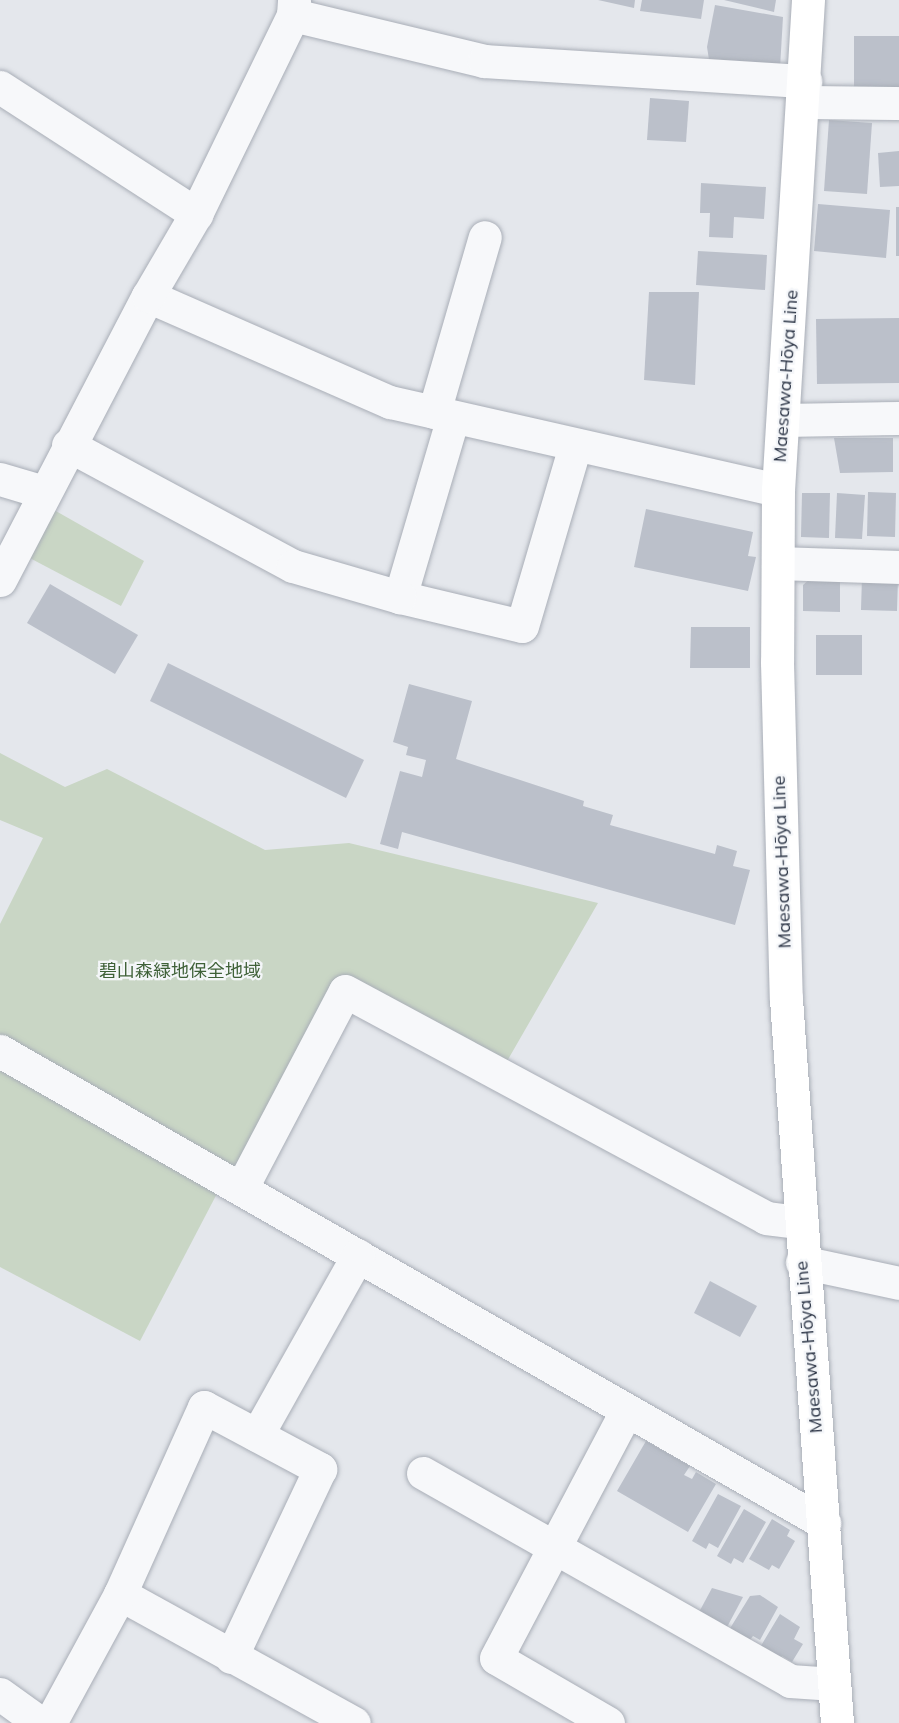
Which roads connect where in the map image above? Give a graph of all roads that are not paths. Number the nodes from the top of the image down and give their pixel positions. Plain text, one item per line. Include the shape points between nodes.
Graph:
1 (808, 0) edge
2 (293, 8) edge
3 (804, 91) junction
4 (2, 93) edge
5 (899, 103) edge
6 (196, 214) junction
7 (485, 237) dead end
8 (148, 296) junction
9 (444, 414) junction
10 (899, 418) edge
11 (783, 420) junction
12 (69, 445) junction
13 (575, 446) junction
14 (0, 479) edge
15 (778, 490) junction
16 (44, 492) junction
17 (778, 563) junction
18 (899, 567) edge
19 (0, 580) edge
20 (400, 597) junction
21 (0, 1051) edge
22 (242, 1187) junction
23 (799, 1222) junction
24 (358, 1255) junction
25 (802, 1262) junction
26 (899, 1283) edge
27 (625, 1413) junction
28 (257, 1435) junction
29 (423, 1473) dead end
30 (824, 1523) junction
31 (553, 1548) junction
32 (120, 1594) junction
33 (231, 1657) junction
34 (834, 1684) junction
35 (0, 1694) edge
36 (316, 1714) edge
37 (40, 1723) edge
38 (50, 1723) edge
39 (354, 1723) edge
40 (608, 1723) edge
41 (837, 1723) edge

1 - 3 main road, Maesawa-Hōya Line
2 - 3 street via 484,61
2 - 6 street
3 - 5 street
3 - 11 main road, Maesawa-Hōya Line
4 - 6 street
6 - 8 street
7 - 9 street
8 - 9 street via 390,402
8 - 12 street
9 - 13 street
9 - 20 street
10 - 11 street
11 - 15 main road, Maesawa-Hōya Line
12 - 16 street
12 - 20 street via 293,566
13 - 15 street
13 - 20 street via 522,626
14 - 16 street
15 - 17 main road, Maesawa-Hōya Line
16 - 19 street
17 - 18 street
17 - 23 main road, Maesawa-Hōya Line via 780,844
21 - 22 street
22 - 23 street via 345,991 766,1218
22 - 24 street
23 - 25 main road, Maesawa-Hōya Line
24 - 27 street
24 - 28 street
25 - 26 street
25 - 30 main road, Maesawa-Hōya Line
27 - 30 street
27 - 31 street
28 - 32 street via 204,1407
28 - 33 street via 320,1468
29 - 31 street
30 - 34 main road, Maesawa-Hōya Line
31 - 34 street via 790,1681
31 - 40 street via 496,1658
32 - 33 street
32 - 38 street
33 - 36 street
34 - 41 main road, Maesawa-Hōya Line
35 - 37 street
36 - 39 street

